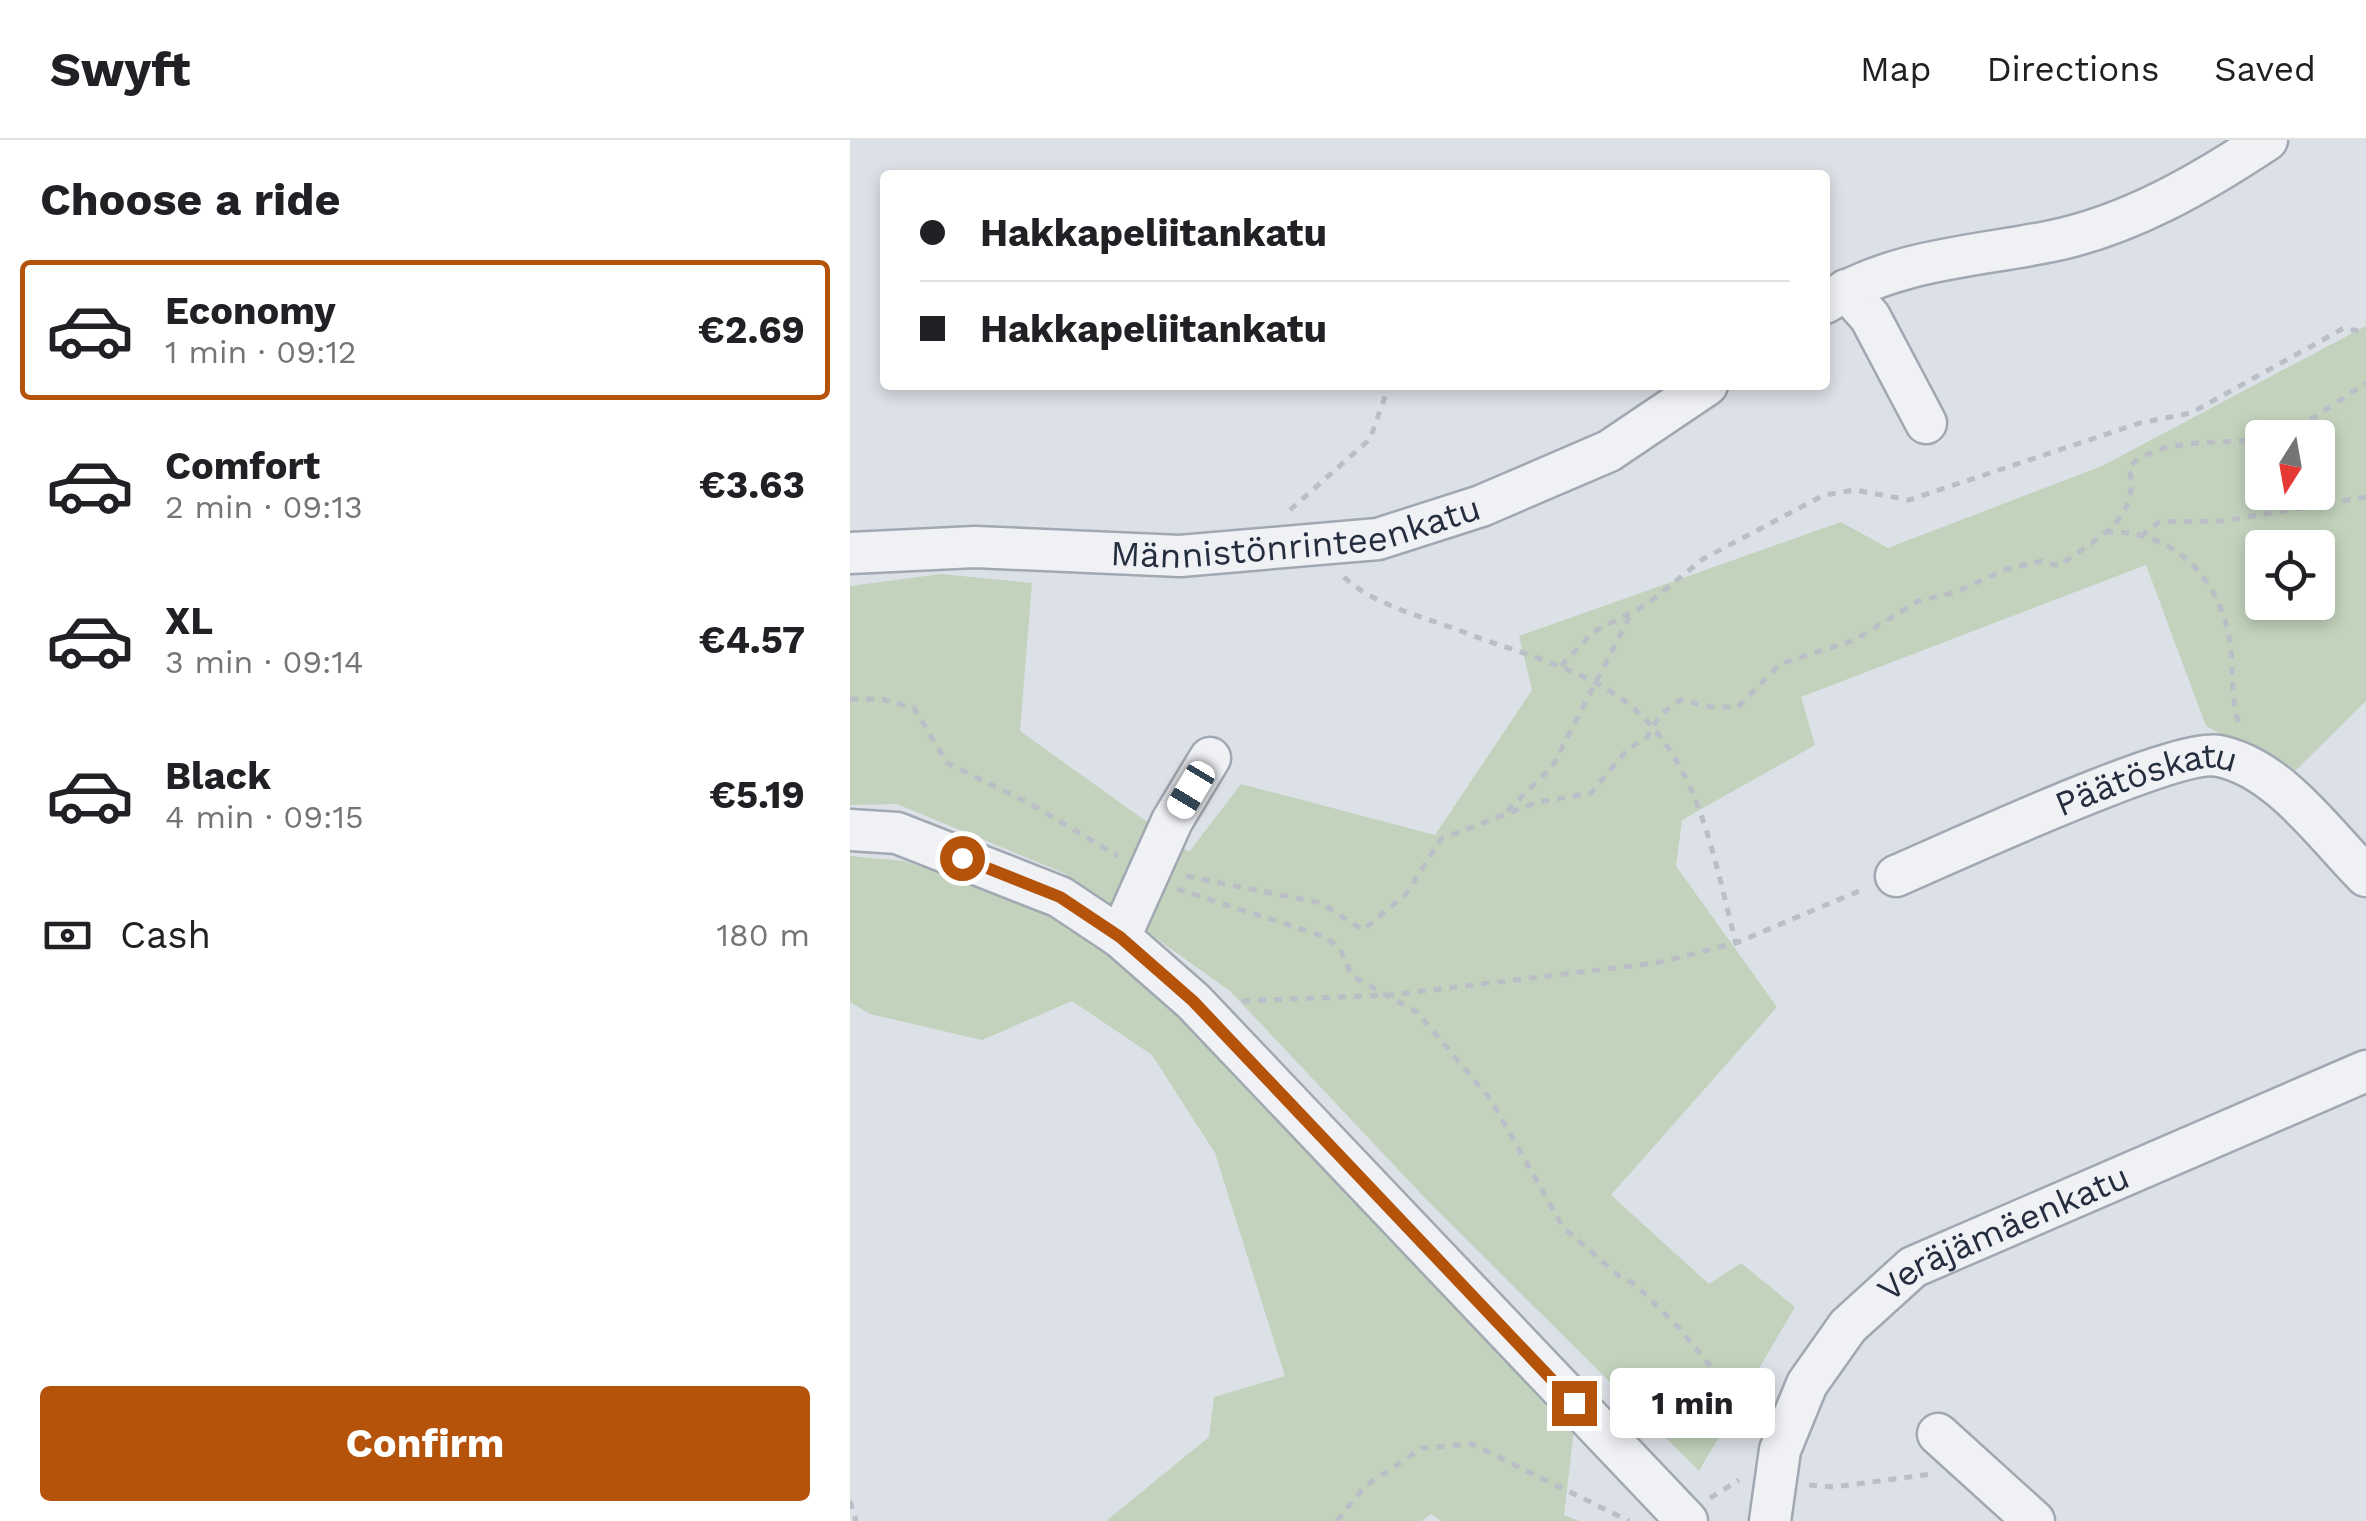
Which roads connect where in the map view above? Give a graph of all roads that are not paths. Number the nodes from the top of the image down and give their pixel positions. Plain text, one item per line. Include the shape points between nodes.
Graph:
1 (2267, 140) edge
2 (1836, 297) edge
3 (1700, 390) edge
4 (1926, 423) dead end
5 (850, 553) edge
6 (1210, 758) dead end
7 (850, 830) edge
8 (1896, 876) road end
9 (2366, 876) edge
10 (1120, 937) junction
11 (2366, 1070) edge
12 (1938, 1434) dead end
13 (1775, 1484) edge
14 (1685, 1520) edge
15 (2034, 1521) edge

1 - 2 street via 2141,211 2056,240 1939,258
2 - 4 street via 1870,317
3 - 5 street, Männistönrinteenkatu via 1608,450 1480,506 1378,538 1180,556 975,547
6 - 10 street
7 - 10 street via 897,832 1060,897
8 - 9 street, Päätöskatu via 2151,769 2217,755 2270,778
10 - 14 street via 1193,1001
11 - 13 street, Veräjämäenkatu via 1913,1267 1848,1326 1808,1384
12 - 15 street

